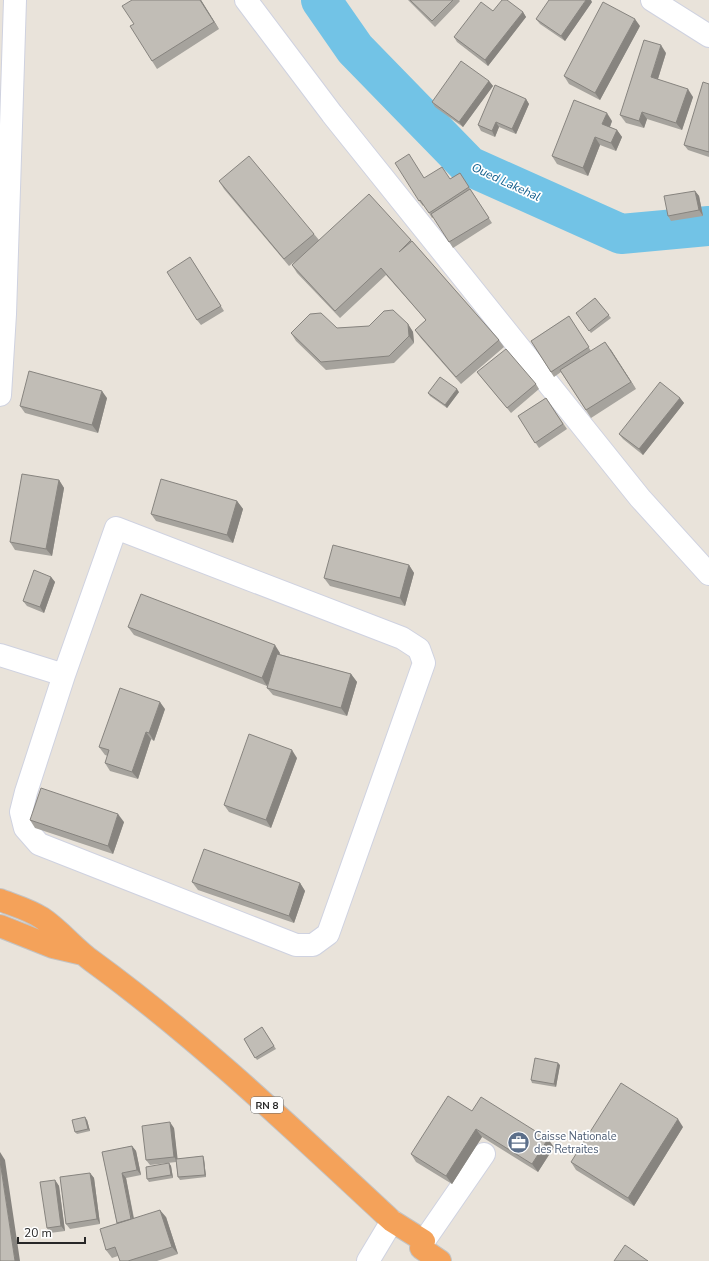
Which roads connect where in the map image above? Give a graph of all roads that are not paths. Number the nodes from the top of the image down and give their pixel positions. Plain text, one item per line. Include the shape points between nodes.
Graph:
1 (15, 0) edge
2 (246, 0) edge
3 (652, 0) edge
4 (709, 36) edge
5 (2, 314) edge
6 (0, 395) edge
7 (709, 574) edge
8 (0, 654) edge
9 (64, 675) junction
10 (0, 900) edge
11 (0, 926) edge
12 (83, 954) junction
13 (484, 1154) dead end
14 (392, 1221) junction
15 (424, 1241) junction
16 (368, 1261) edge
17 (440, 1261) edge

1 - 5 street
2 - 7 street via 332,114 640,498
3 - 4 street
5 - 6 street
8 - 9 street
9 - 9 street via 21,812 25,828 39,844 296,945 313,945 328,934 424,663 419,649 402,638 116,528
10 - 12 highway, RN 8 via 40,916
11 - 12 highway, RN 8 via 53,948
12 - 14 highway, RN 8 via 130,988 224,1066
13 - 15 street
14 - 15 highway, RN 8
14 - 16 street
15 - 17 highway via 421,1248

